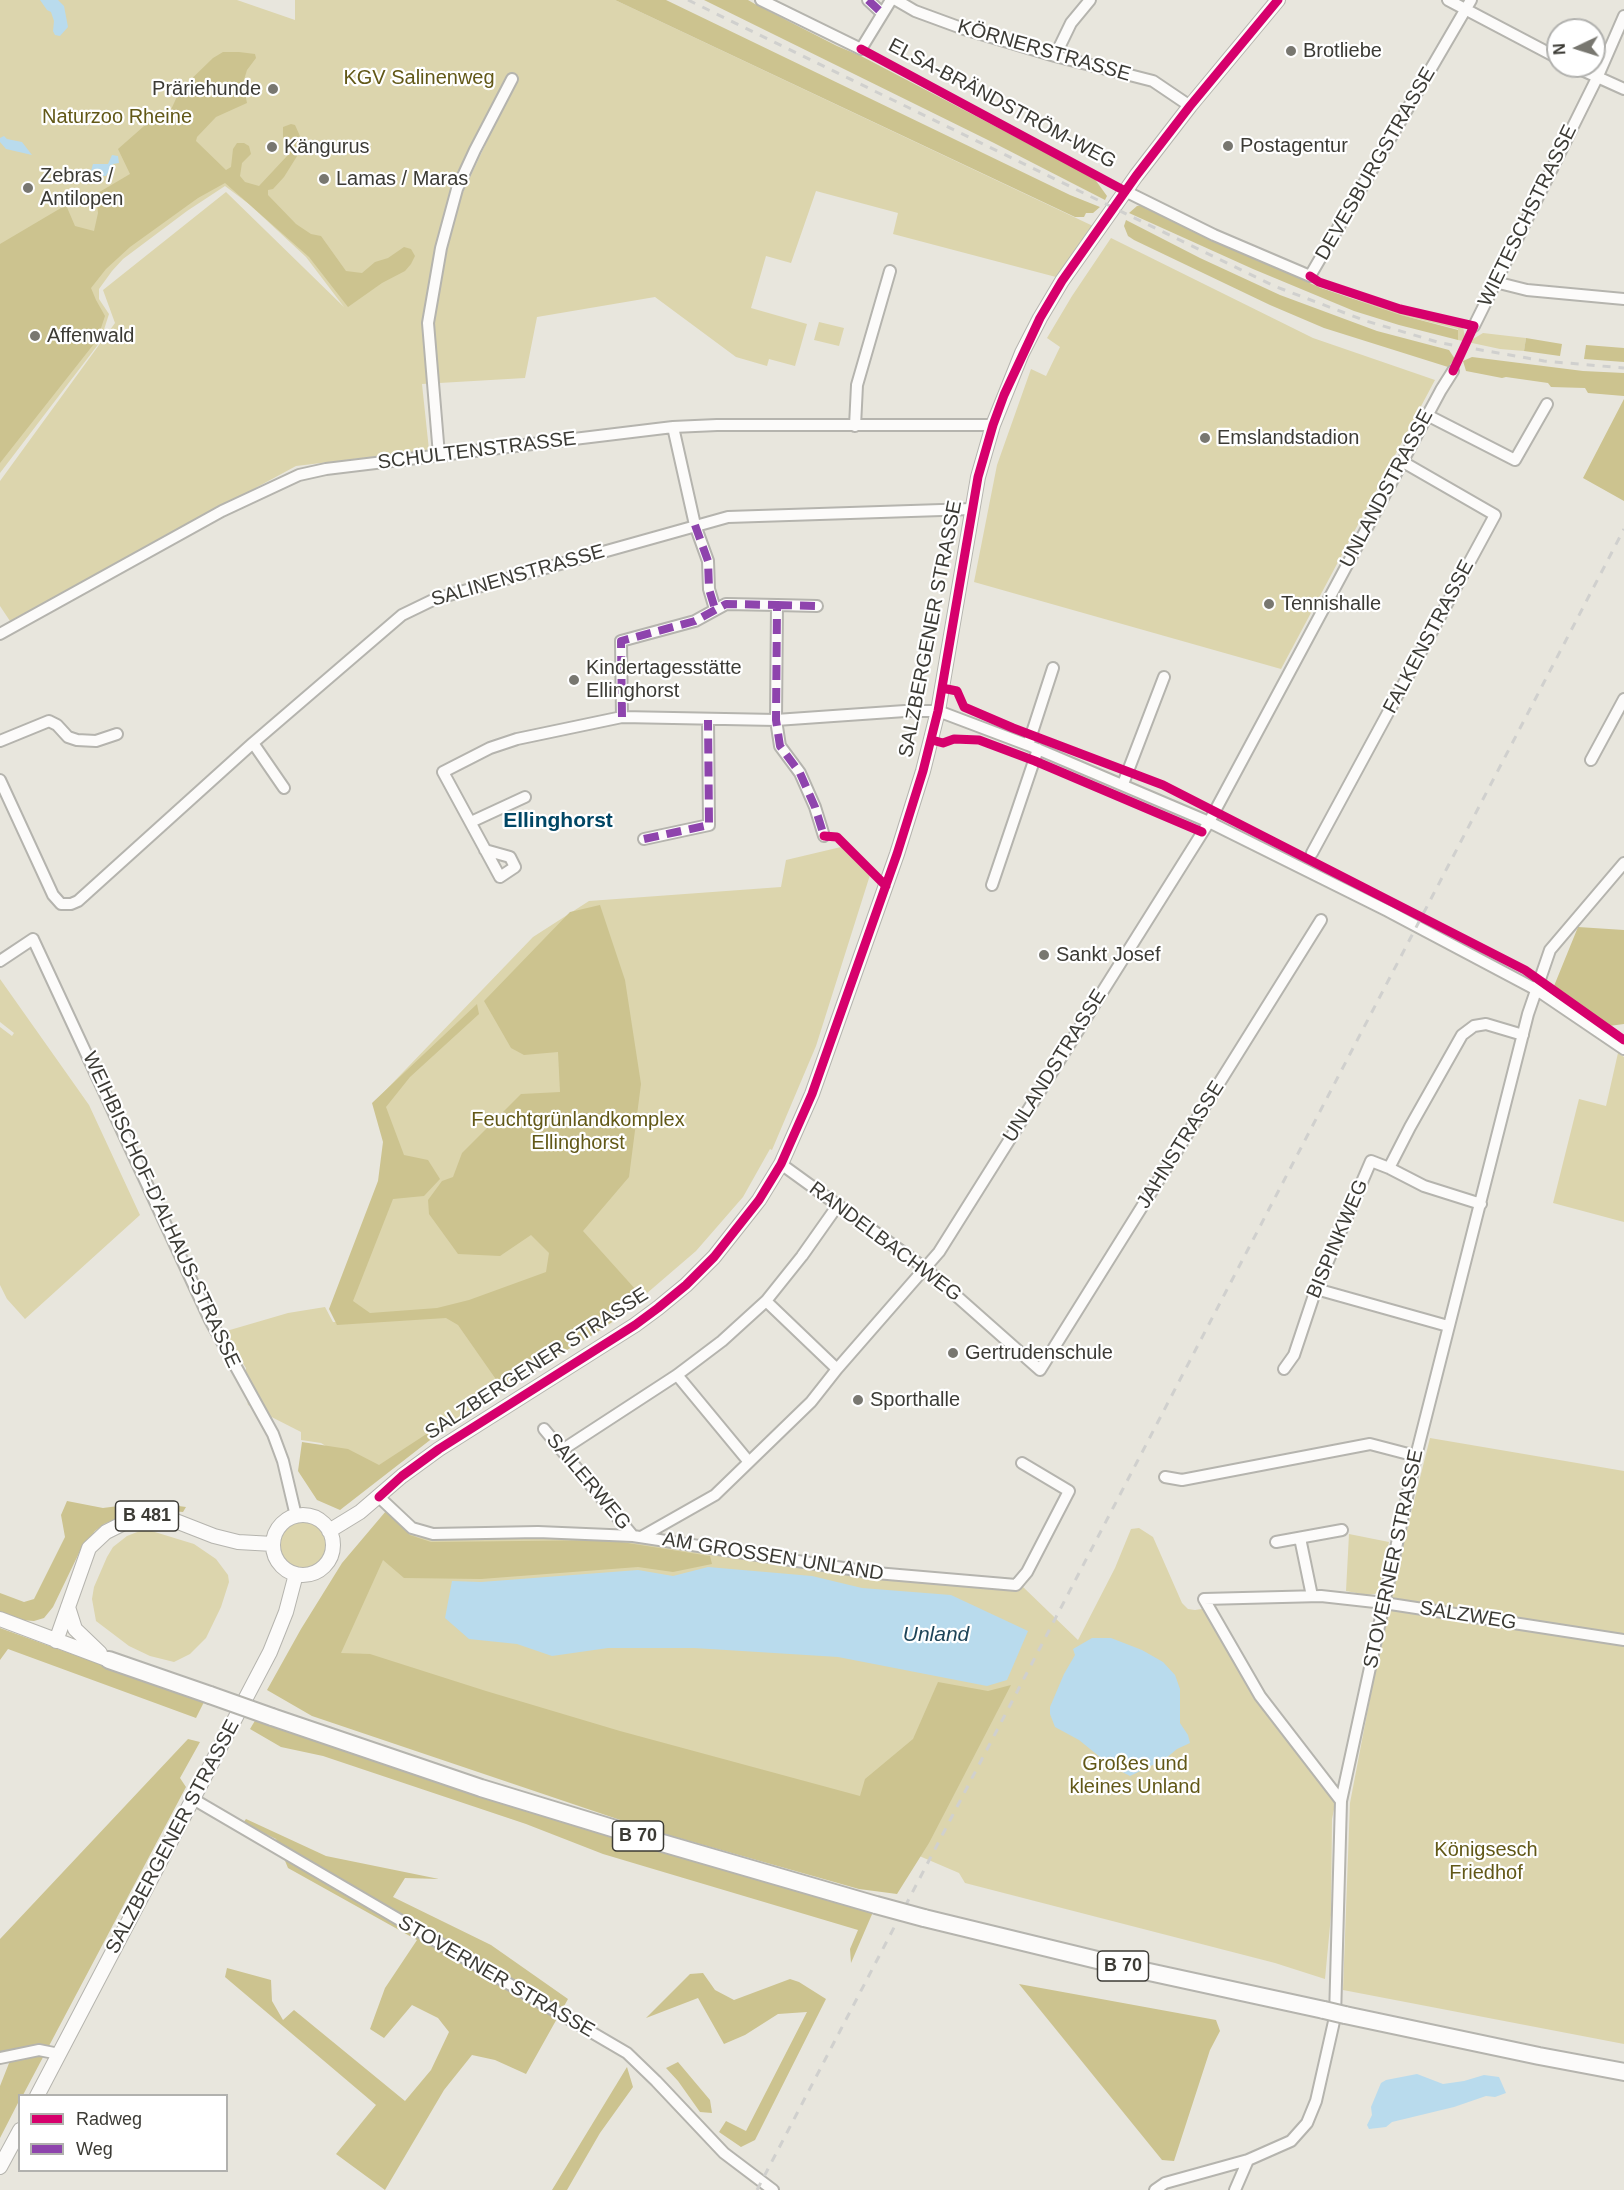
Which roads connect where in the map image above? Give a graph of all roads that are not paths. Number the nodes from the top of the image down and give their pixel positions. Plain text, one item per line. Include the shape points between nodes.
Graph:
1 (761, 0) edge
2 (868, 0) edge
3 (891, 0) edge
4 (896, 0) edge
5 (1090, 0) edge
6 (1278, 0) edge
7 (1449, 0) edge
8 (1468, 5) edge
9 (882, 13) junction
10 (1624, 16) edge
11 (1546, 51) edge
12 (1054, 56) junction
13 (1606, 57) edge
14 (1597, 78) joint
15 (512, 79) dead end
16 (1624, 89) edge
17 (1190, 106) junction
18 (1125, 191) junction
19 (890, 271) dead end
20 (1495, 282) junction
21 (1624, 299) edge
22 (1474, 326) dead end
23 (1453, 371) dead end
24 (1547, 404) dead end
25 (1427, 415) junction
26 (993, 425) junction
27 (855, 426) junction
28 (673, 427) junction
29 (439, 456) junction
30 (1402, 462) junction
31 (972, 509) junction
32 (695, 525) junction
33 (777, 605) junction
34 (817, 606) dead end
35 (715, 609) junction
36 (0, 633) edge
37 (1053, 668) dead end
38 (1164, 677) dead end
39 (1624, 699) edge
40 (938, 711) junction
41 (1620, 715) edge
42 (622, 717) junction
43 (708, 720) junction
44 (776, 720) junction
45 (117, 734) dead end
46 (0, 741) edge
47 (253, 743) junction
48 (1033, 747) junction
49 (1591, 760) dead end
50 (0, 780) edge
51 (1123, 784) junction
52 (284, 788) dead end
53 (525, 797) dead end
54 (471, 822) junction
55 (1209, 822) junction
56 (824, 836) dead end
57 (644, 839) dead end
58 (485, 850) dead end
59 (1312, 853) dead end
60 (1624, 863) edge
61 (992, 885) dead end
62 (1321, 920) dead end
63 (0, 961) edge
64 (1537, 990) junction
65 (1523, 1035) junction
66 (1624, 1049) edge
67 (781, 1164) junction
68 (1389, 1168) junction
69 (1481, 1204) junction
70 (838, 1205) junction
71 (926, 1269) junction
72 (1316, 1288) junction
73 (765, 1301) junction
74 (1448, 1326) junction
75 (837, 1369) junction
76 (1284, 1369) dead end
77 (1040, 1370) joint
78 (677, 1375) junction
79 (544, 1428) dead end
80 (562, 1450) junction
81 (1416, 1456) junction
82 (749, 1462) junction
83 (1022, 1463) dead end
84 (1165, 1477) dead end
85 (379, 1497) junction
86 (296, 1516) junction
87 (1342, 1530) dead end
88 (329, 1531) junction
89 (637, 1536) junction
90 (1300, 1538) junction
91 (1276, 1542) dead end
92 (273, 1544) junction
93 (296, 1574) junction
94 (1312, 1596) junction
95 (1384, 1603) junction
96 (68, 1607) junction
97 (0, 1619) edge
98 (1624, 1640) edge
99 (56, 1641) junction
100 (109, 1660) junction
101 (193, 1799) junction
102 (1341, 1801) junction
103 (59, 2054) junction
104 (0, 2058) edge
105 (1624, 2072) edge
106 (39, 2094) edge
107 (18, 2134) edge
108 (1248, 2160) junction
109 (0, 2167) edge
110 (772, 2190) edge
111 (1155, 2190) edge
112 (1235, 2190) edge

1 - 9 street, ELSA-BRÄNDSTRÖM-WEG via 861,49
2 - 9 street
3 - 9 street
4 - 12 street, KÖRNERSTRASSE via 964,29
5 - 12 street via 1071,23
6 - 17 main road, SALZBERGENER STRASSE
7 - 8 street
8 - 11 street
8 - 18 street, DEVESBURGSTRASSE via 1310,276
10 - 13 street, WIETESCHSTRASSE
12 - 17 street, KÖRNERSTRASSE via 1153,81
14 - 16 street
14 - 20 street, WIETESCHSTRASSE
15 - 29 street via 457,189 441,248 428,323
17 - 18 main road, SALZBERGENER STRASSE
18 - 26 main road, SALZBERGENER STRASSE via 1040,318
19 - 27 street via 857,386
20 - 21 street via 1527,290
20 - 22 street, WIETESCHSTRASSE
23 - 25 street, UNLANDSTRASSE
24 - 25 street via 1515,460
25 - 30 street, UNLANDSTRASSE
26 - 27 street, SCHULTENSTRASSE
26 - 31 main road, SALZBERGENER STRASSE
27 - 28 street, SCHULTENSTRASSE
28 - 29 street, SCHULTENSTRASSE
28 - 32 street
29 - 36 street, SCHULTENSTRASSE via 299,475 222,511
30 - 55 street, UNLANDSTRASSE
30 - 59 street, FALKENSTRASSE via 1496,514
31 - 32 street, SALINENSTRASSE via 728,517
31 - 40 main road, SALZBERGENER STRASSE
32 - 35 street via 708,561 709,589
32 - 47 street, SALINENSTRASSE via 437,598 402,615
33 - 34 street
33 - 35 street via 726,604
33 - 44 street
35 - 42 street via 695,621 621,641
37 - 48 street
38 - 51 street
39 - 41 street
40 - 44 street
40 - 48 street
40 - 67 main road, SALZBERGENER STRASSE via 897,854 812,1094
41 - 49 street
42 - 43 street
42 - 54 street via 517,739 443,772
43 - 44 street
43 - 57 street via 709,825
44 - 56 street via 780,746 800,773
45 - 46 street via 96,741 76,740 50,720
47 - 50 street, SALINENSTRASSE via 78,901 64,905 53,895
47 - 52 street
48 - 51 street
48 - 61 street
51 - 55 street
53 - 54 street
54 - 58 street
55 - 64 street
55 - 71 street, UNLANDSTRASSE
60 - 64 street, STOVERNER STRASSE via 1550,950
62 - 77 street, JAHNSTRASSE
63 - 86 street, WEIHBISCHOF-D'ALHAUS-STRASSE via 33,939 210,1320 273,1434
64 - 65 street, STOVERNER STRASSE
64 - 66 street
65 - 68 street, BISPINKWEG via 1486,1024 1474,1026 1462,1035
65 - 69 street, STOVERNER STRASSE
67 - 70 street, RANDELBACHWEG
67 - 85 main road, SALZBERGENER STRASSE via 759,1200 686,1285 635,1325 439,1449
68 - 69 street via 1424,1186
68 - 72 street, BISPINKWEG via 1371,1161
69 - 74 street, STOVERNER STRASSE
70 - 71 street, RANDELBACHWEG
70 - 73 street
71 - 75 street, UNLANDSTRASSE
71 - 77 street, RANDELBACHWEG
72 - 74 street
72 - 76 street, BISPINKWEG via 1294,1355
73 - 75 street
73 - 78 street
74 - 81 street, STOVERNER STRASSE
75 - 82 street, UNLANDSTRASSE via 811,1402
78 - 80 street
78 - 82 street
79 - 80 street, SAILERWEG
80 - 89 street, SAILERWEG
81 - 84 street via 1370,1444 1182,1480
81 - 95 street, STOVERNER STRASSE
82 - 89 street, UNLANDSTRASSE via 715,1495
83 - 89 street, AM GROSSEN UNLAND via 1069,1491 1027,1572 1016,1585 876,1573
85 - 88 main road, SALZBERGENER STRASSE
85 - 89 street, AM GROSSEN UNLAND via 412,1528 433,1534 538,1532
86 - 88 main road via 319,1520
86 - 92 main road via 283,1523
87 - 90 street
88 - 93 main road via 331,1553 326,1563 308,1575
90 - 91 street
90 - 94 street
92 - 93 main road via 277,1560 288,1572
92 - 96 main road, B 481 via 230,1540 168,1518 148,1516 129,1520 106,1532 89,1548
93 - 101 main road, SALZBERGENER STRASSE via 270,1652
94 - 95 street, SALZWEG
94 - 102 street, SALZWEG via 1204,1599 1260,1696
95 - 98 street, SALZWEG
95 - 102 street, STOVERNER STRASSE
96 - 99 main road, B 481
96 - 100 main road, B 70 via 75,1629
97 - 99 main road, B 70
99 - 100 main road, B 70
100 - 105 highway, B 70, bridge via 492,1791 876,1905 1126,1967
101 - 103 main road, SALZBERGENER STRASSE
101 - 110 street, STOVERNER STRASSE via 627,2053 724,2153
102 - 108 street, STOVERNER STRASSE via 1335,2017 1316,2101 1307,2123 1291,2141
103 - 104 street via 39,2050
103 - 106 main road, SALZBERGENER STRASSE
107 - 109 main road
108 - 111 street, STOVERNER STRASSE via 1165,2183
108 - 112 street

